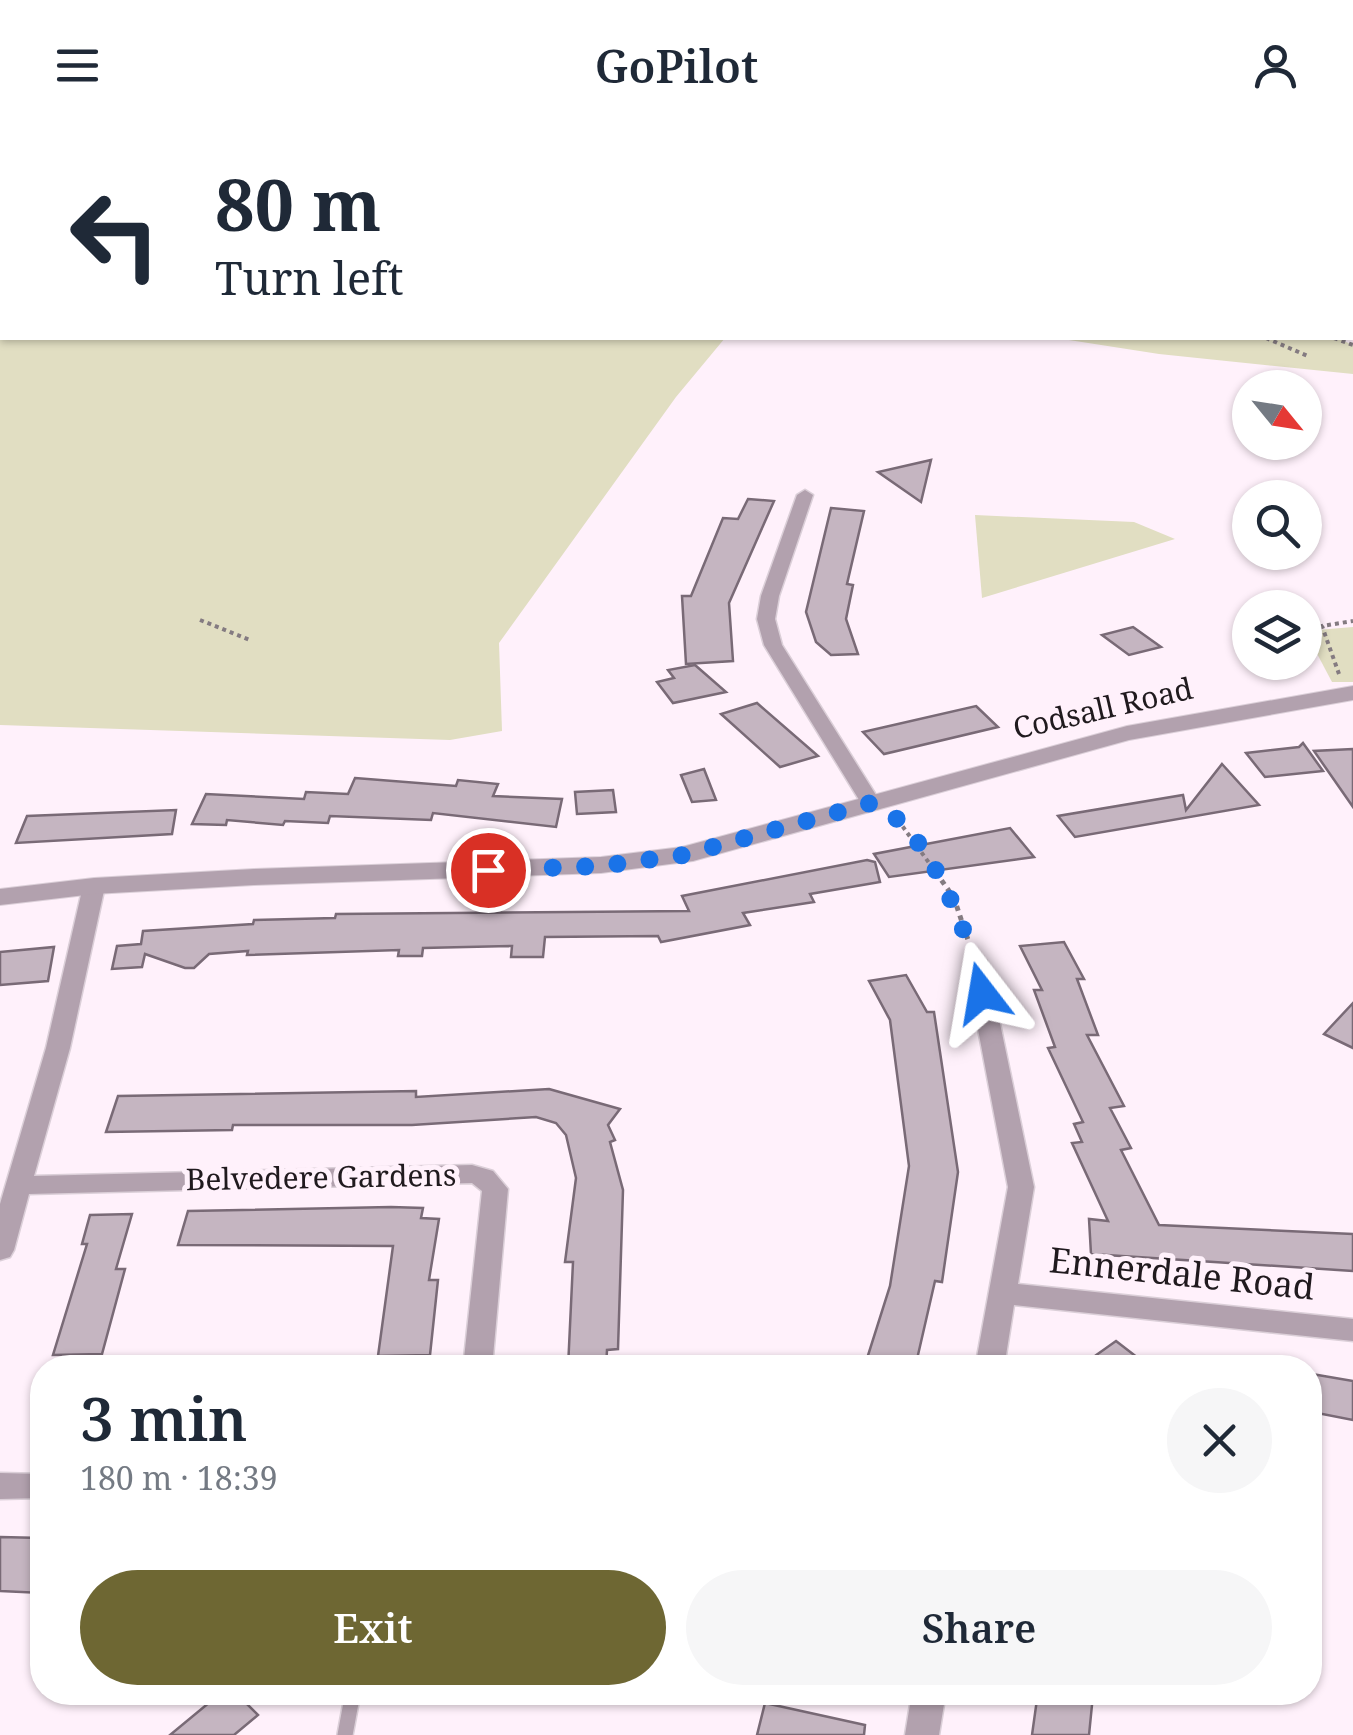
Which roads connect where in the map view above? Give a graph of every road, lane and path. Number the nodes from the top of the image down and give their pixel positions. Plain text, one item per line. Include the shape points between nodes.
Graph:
1 (1271, 340) edge
2 (1310, 356) dead end
3 (806, 494) dead end
4 (200, 620) dead end
5 (1353, 621) edge
6 (250, 640) dead end
7 (1350, 693) edge
8 (871, 803) junction
9 (94, 886) junction
10 (0, 897) edge
11 (976, 961) joint
12 (12, 1199) edge
13 (0, 1250) edge
14 (1003, 1293) junction
15 (1353, 1330) edge
16 (478, 1355) edge
17 (991, 1355) edge
18 (0, 1486) edge
19 (30, 1486) edge
20 (350, 1705) edge
21 (928, 1705) edge
22 (344, 1735) edge
23 (922, 1735) edge

1 - 2 path
3 - 8 street via 766,619 773,645
4 - 6 path
5 - 7 path via 1322,626
7 - 8 street, Codsall Road via 1127,733
8 - 9 street, Codsall Road via 684,855 601,866
8 - 11 path via 892,810 954,898
9 - 10 street, Codsall Road
9 - 12 street
11 - 14 street via 1020,1187
12 - 13 street
12 - 16 street, Belvedere Gardens via 484,1178 496,1190
14 - 15 street, Ennerdale Road
14 - 17 street
18 - 19 street
20 - 22 lane
21 - 23 street

